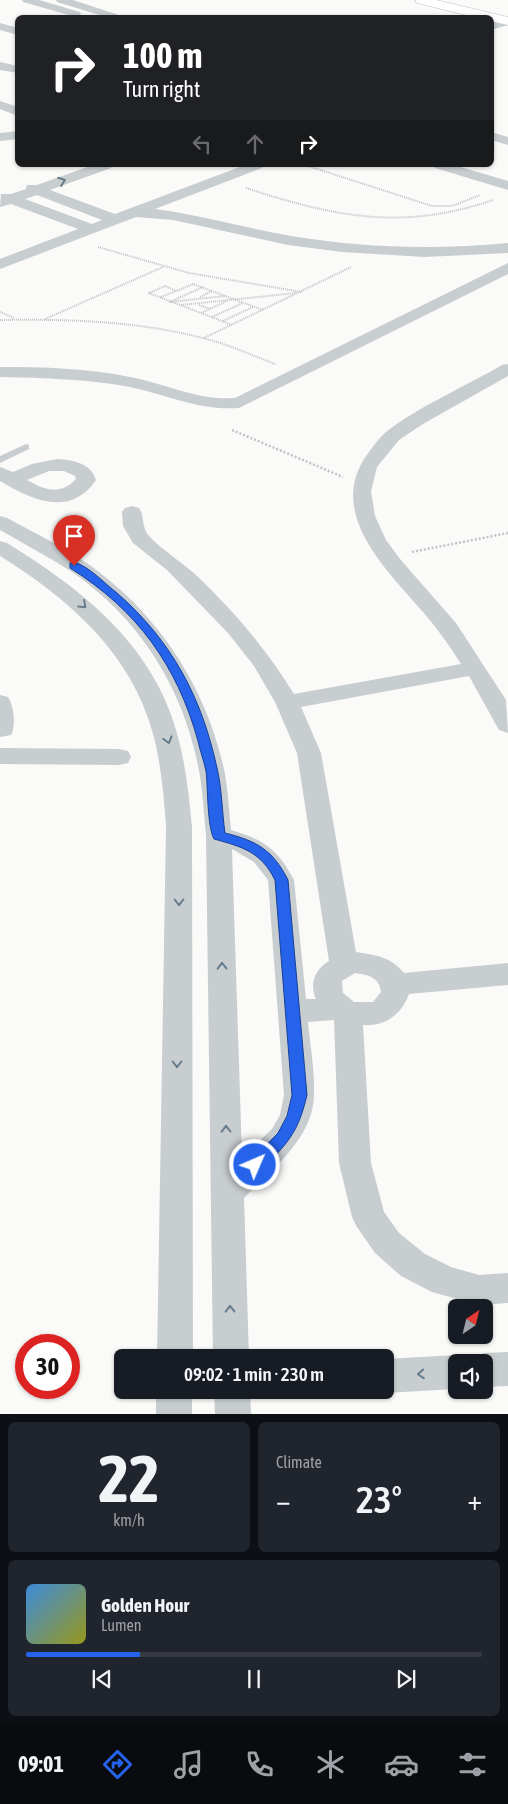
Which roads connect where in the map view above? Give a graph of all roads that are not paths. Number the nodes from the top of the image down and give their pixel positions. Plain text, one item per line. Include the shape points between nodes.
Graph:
1 (27, 0) edge
2 (61, 0) edge
3 (421, 0) edge
4 (459, 0) edge
5 (508, 11) edge
6 (88, 14) edge
7 (474, 15) edge
8 (0, 26) edge
9 (15, 32) edge
10 (15, 33) edge
11 (0, 35) edge
12 (0, 66) edge
13 (15, 69) edge
14 (0, 105) edge
15 (15, 111) edge
16 (494, 124) edge
17 (508, 127) edge
18 (15, 135) edge
19 (0, 137) edge
20 (494, 137) edge
21 (508, 140) edge
22 (63, 167) edge
23 (100, 167) edge
24 (252, 167) edge
25 (445, 167) edge
26 (16, 183) junction
27 (0, 189) edge
28 (36, 190) junction
29 (504, 190) edge
30 (174, 197) junction
31 (4, 199) edge
32 (134, 212) junction
33 (189, 218) junction
34 (114, 219) junction
35 (90, 228) junction
36 (508, 248) edge
37 (442, 253) junction
38 (0, 264) edge
39 (508, 268) edge
40 (474, 273) junction
41 (508, 369) edge
42 (0, 372) edge
43 (26, 447) dead end
44 (0, 460) edge
45 (132, 512) dead end
46 (0, 522) edge
47 (19, 549) edge
48 (475, 668) junction
49 (0, 702) edge
50 (288, 702) junction
51 (508, 725) edge
52 (1, 736) edge
53 (0, 756) edge
54 (119, 756) dead end
55 (219, 836) junction
56 (339, 968) junction
57 (290, 971) junction
58 (508, 974) edge
59 (396, 985) junction
60 (345, 1010) junction
61 (292, 1011) junction
62 (227, 1193) junction
63 (508, 1288) edge
64 (175, 1349) edge
65 (231, 1349) edge
66 (508, 1368) edge
67 (493, 1369) edge
68 (448, 1372) edge
69 (394, 1375) edge
70 (174, 1399) edge
71 (232, 1399) edge
72 (174, 1414) edge
73 (233, 1414) edge

1 - 6 street
2 - 6 street
3 - 7 street
4 - 5 street
8 - 9 street
10 - 11 street
12 - 13 street
14 - 15 street
16 - 17 street
18 - 19 street
20 - 21 street
22 - 26 street
28 -> 23 street
24 - 30 street
25 - 29 street
26 - 27 street
26 - 28 street
28 - 31 street
28 - 34 street
30 - 32 street
30 - 33 street via 173,206
31 - 35 street
32 - 33 street
32 - 34 street
33 - 37 street via 288,240 382,251
34 - 35 street
35 - 38 street
36 - 37 street
37 - 40 street
39 - 40 street
40 - 42 street via 299,374 244,401 226,405 201,403 162,390 99,377
41 - 48 street via 398,431 377,452 363,483 362,502 369,530
43 - 44 lane
45 - 50 street via 133,526 140,539 174,566 236,628
46 - 47 street
47 - 55 street via 91,576 135,615 171,660 197,716 209,760
47 -> 64 street via 72,594 117,640 152,694 173,756 179,827
48 - 50 street
48 - 51 street
49 - 52 street
50 - 56 street via 308,753
53 - 54 street
55 - 57 street via 242,842 274,864 281,880
62 -> 55 street
56 - 57 street
56 - 59 street via 365,962 376,965 392,976
56 - 60 street via 329,978 327,991 335,1004
57 - 61 street
58 - 59 street
59 - 60 street via 393,1000 379,1012 358,1014
60 - 61 street
60 - 63 street via 355,1163 369,1217 387,1243 413,1265 444,1281 479,1290
61 - 62 street via 299,1095 294,1117 283,1138
65 -> 62 street
66 - 67 street
68 -> 69 street
70 - 72 street
71 - 73 street

